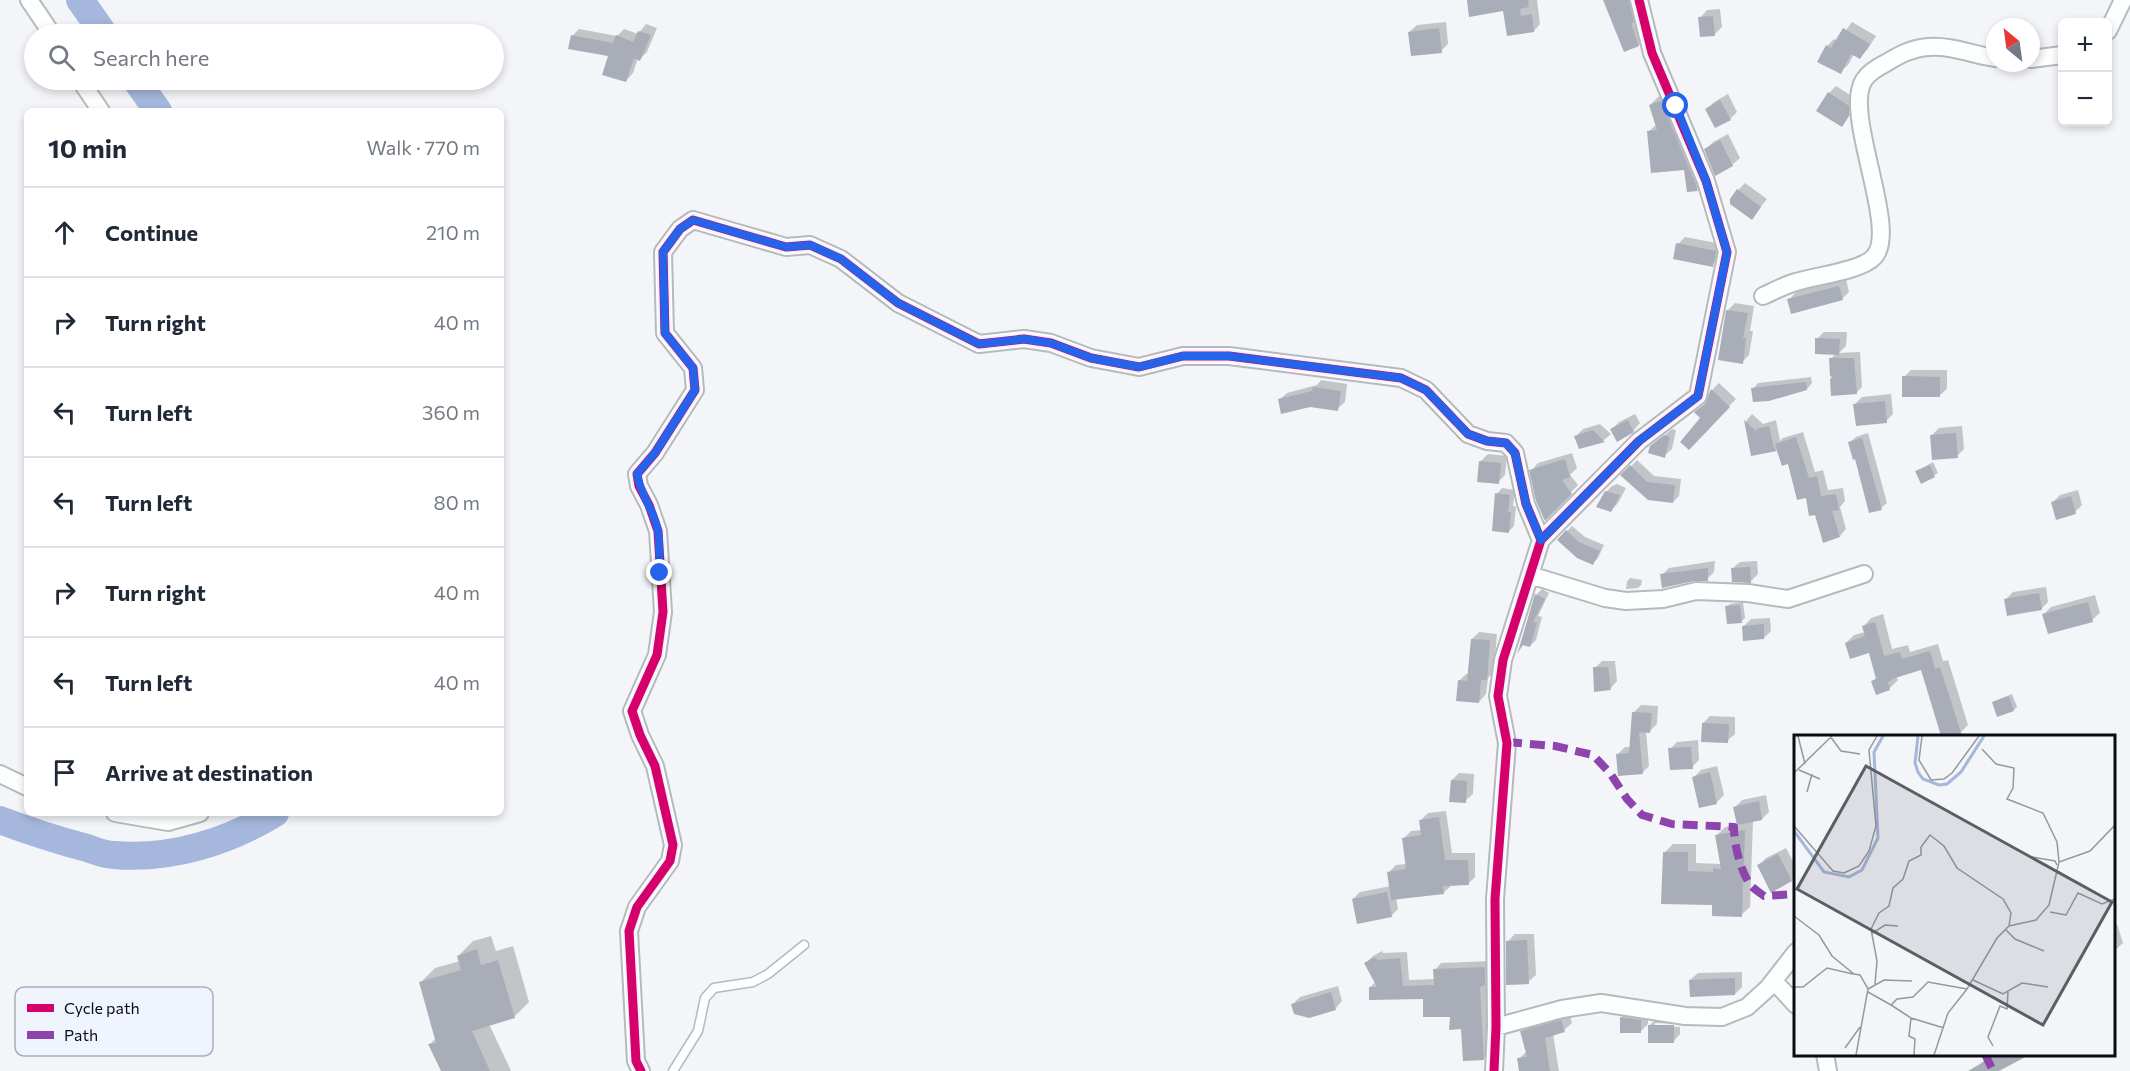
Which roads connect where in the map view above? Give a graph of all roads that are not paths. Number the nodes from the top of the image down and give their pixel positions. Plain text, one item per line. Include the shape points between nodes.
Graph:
1 (29, 0) edge
2 (1639, 0) edge
3 (2123, 0) edge
4 (2112, 23) edge
5 (45, 24) edge
6 (1986, 56) edge
7 (2058, 56) edge
8 (2040, 58) edge
9 (87, 90) edge
10 (99, 108) edge
11 (1763, 296) dead end
12 (1541, 540) junction
13 (1864, 574) dead end
14 (1530, 575) junction
15 (0, 774) edge
16 (24, 786) edge
17 (133, 816) edge
18 (189, 816) edge
19 (804, 945) dead end
20 (1794, 955) edge
21 (1774, 981) junction
22 (1794, 1003) edge
23 (1496, 1028) junction
24 (1825, 1056) edge
25 (641, 1071) edge
26 (673, 1071) edge
27 (1494, 1071) edge
28 (1828, 1071) edge

1 - 5 street
2 - 12 street via 1652,52 1706,181 1727,252 1698,396 1639,441
3 - 4 street
6 - 11 street via 1952,48 1902,52 1864,80 1859,111 1880,219 1880,245 1875,257 1862,265 1795,282
7 - 8 street
9 - 10 street
12 - 14 street
12 - 25 street via 1526,504 1515,453 1506,443 1468,434 1426,390 1401,378 1229,356 1183,356 1139,367 1024,339 979,344 898,303 841,259 810,245 786,247 693,220 680,229 663,252 665,333 693,368 695,390 637,474 658,531 663,612 657,655 632,711 655,766 673,845 670,861 637,907 629,931 636,1061
13 - 14 street via 1788,599 1696,591 1663,599 1626,601
14 - 23 street via 1503,660 1498,696 1507,743 1495,899
15 - 16 street
17 - 18 street via 168,822
19 - 26 lane via 753,982 714,988 705,998 698,1031
20 - 21 street
21 - 22 street
21 - 23 street via 1747,1007 1722,1017 1685,1016 1601,1003 1562,1009
23 - 27 street
24 - 28 street

